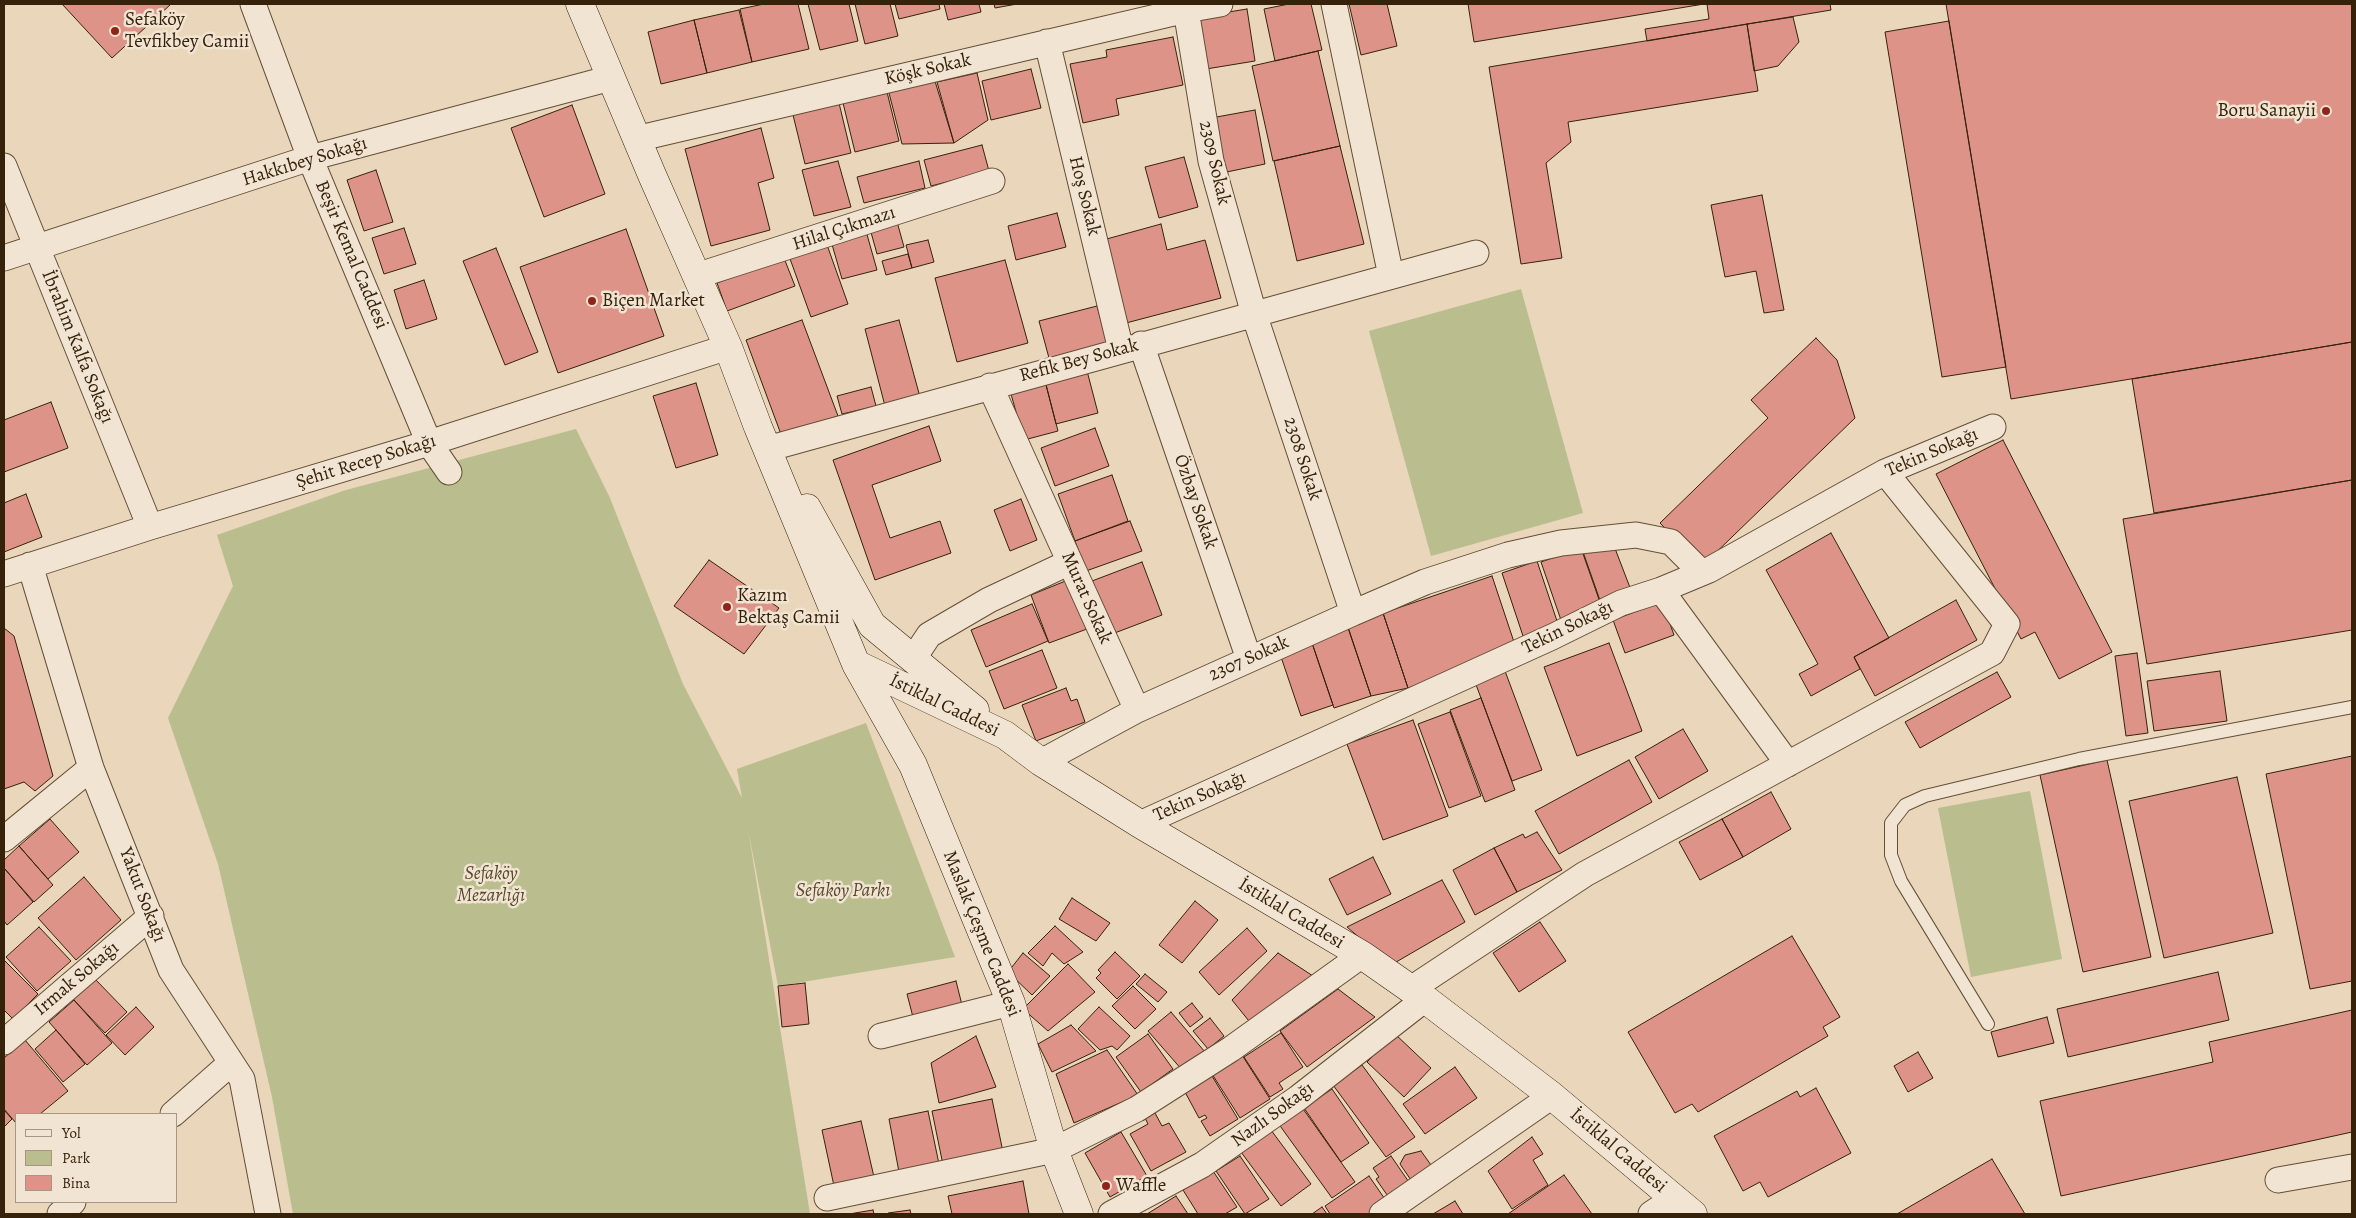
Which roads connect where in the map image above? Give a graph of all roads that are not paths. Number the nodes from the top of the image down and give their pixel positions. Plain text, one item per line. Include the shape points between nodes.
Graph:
1 (253, 4) edge
2 (580, 4) edge
3 (1334, 4) edge
4 (1200, 6) edge
5 (1047, 42) junction
6 (611, 78) junction
7 (636, 139) junction
8 (310, 158) junction
9 (4, 166) edge
10 (992, 181) dead end
11 (37, 248) junction
12 (1476, 253) dead end
13 (4, 258) edge
14 (696, 276) junction
15 (1391, 276) junction
16 (1254, 314) junction
17 (728, 347) junction
18 (1131, 347) junction
19 (990, 386) junction
20 (1993, 427) dead end
21 (429, 443) junction
22 (768, 449) junction
23 (449, 472) dead end
24 (1885, 472) junction
25 (150, 527) junction
26 (1070, 562) junction
27 (30, 565) junction
28 (1702, 573) junction
29 (4, 574) edge
30 (1661, 590) junction
31 (1352, 609) junction
32 (913, 659) junction
33 (1249, 659) junction
34 (856, 664) junction
35 (2352, 707) edge
36 (1137, 710) junction
37 (1005, 735) junction
38 (1040, 762) junction
39 (1788, 764) junction
40 (91, 768) junction
41 (1140, 824) junction
42 (4, 839) edge
43 (151, 916) junction
44 (1362, 956) junction
45 (1418, 994) junction
46 (1011, 1003) junction
47 (1988, 1024) dead end
48 (881, 1036) dead end
49 (4, 1042) edge
50 (231, 1063) junction
51 (1552, 1096) junction
52 (174, 1113) edge
53 (1054, 1150) junction
54 (2352, 1167) edge
55 (2278, 1180) dead end
56 (827, 1198) dead end
57 (72, 1203) edge
58 (1684, 1206) edge
59 (60, 1214) edge
60 (268, 1214) edge
61 (1079, 1214) edge
62 (1111, 1214) edge
63 (1382, 1214) edge
64 (1650, 1214) edge

1 - 8 street, Beşir Kemal Caddesi
2 - 6 street
3 - 15 street
4 - 5 street, Köşk Sokak
4 - 16 street, 2309 Sokak via 1211,161
5 - 7 street, Köşk Sokak
5 - 18 street, Hoş Sokak
6 - 7 street
6 - 8 street, Hakkıbey Sokağı
7 - 14 street
8 - 11 street, Hakkıbey Sokağı
8 - 21 street, Beşir Kemal Caddesi
9 - 11 street, İbrahim Kalfa Sokağı
10 - 14 street, Hilal Çıkmazı
11 - 13 street, Hakkıbey Sokağı
11 - 25 street, İbrahim Kalfa Sokağı
12 - 15 street, Refik Bey Sokak
14 - 17 street
15 - 16 street, Refik Bey Sokak
16 - 18 street, Refik Bey Sokak
16 - 31 street, 2308 Sokak
17 - 21 street, Şehit Recep Sokağı
17 - 22 street
18 - 19 street, Refik Bey Sokak
18 - 33 street, Özbay Sokak
19 - 22 street, Refik Bey Sokak
19 - 26 street, Murat Sokak
20 - 24 street, Tekin Sokağı
21 - 23 street, Beşir Kemal Caddesi
21 - 25 street, Şehit Recep Sokağı
22 - 32 street via 812,514 872,625
22 - 34 street, Maslak Çeşme Caddesi
24 - 28 street, Tekin Sokağı
24 - 39 street, Nazlı Sokağı via 2007,624 1992,653
25 - 27 street, Şehit Recep Sokağı
26 - 32 street via 990,600 929,635
26 - 36 street, Murat Sokak
27 - 29 street, Şehit Recep Sokağı
27 - 40 street, Yakut Sokağı
28 - 30 street, Tekin Sokağı
28 - 31 street, 2307 Sokak via 1671,542 1636,535 1561,542 1508,555
30 - 39 street
30 - 41 street, Tekin Sokağı via 1621,603
31 - 33 street, 2307 Sokak
32 - 37 street
33 - 36 street, 2307 Sokak
34 - 37 street, İstiklal Caddesi
34 - 46 street, Maslak Çeşme Caddesi via 913,765
35 - 47 lane via 2079,759 1925,796 1905,805 1891,824 1891,855 1901,881
36 - 38 street
37 - 38 street, İstiklal Caddesi
38 - 41 street, İstiklal Caddesi
39 - 45 street, Nazlı Sokağı via 1585,874
40 - 42 street
40 - 43 street, Yakut Sokağı
41 - 44 street, İstiklal Caddesi
43 - 49 street, Irmak Sokağı
43 - 50 street, Yakut Sokağı via 171,970
44 - 45 street, İstiklal Caddesi
44 - 53 street via 1231,1049 1137,1109
45 - 51 street, İstiklal Caddesi
45 - 62 street, Nazlı Sokağı via 1298,1098 1202,1165
46 - 48 street
46 - 53 street, Maslak Çeşme Caddesi
50 - 52 street
50 - 60 street, Yakut Sokağı via 242,1079
51 - 58 street, İstiklal Caddesi
51 - 63 street
53 - 56 street
53 - 61 street, Maslak Çeşme Caddesi
54 - 55 street
57 - 59 street
58 - 64 street

